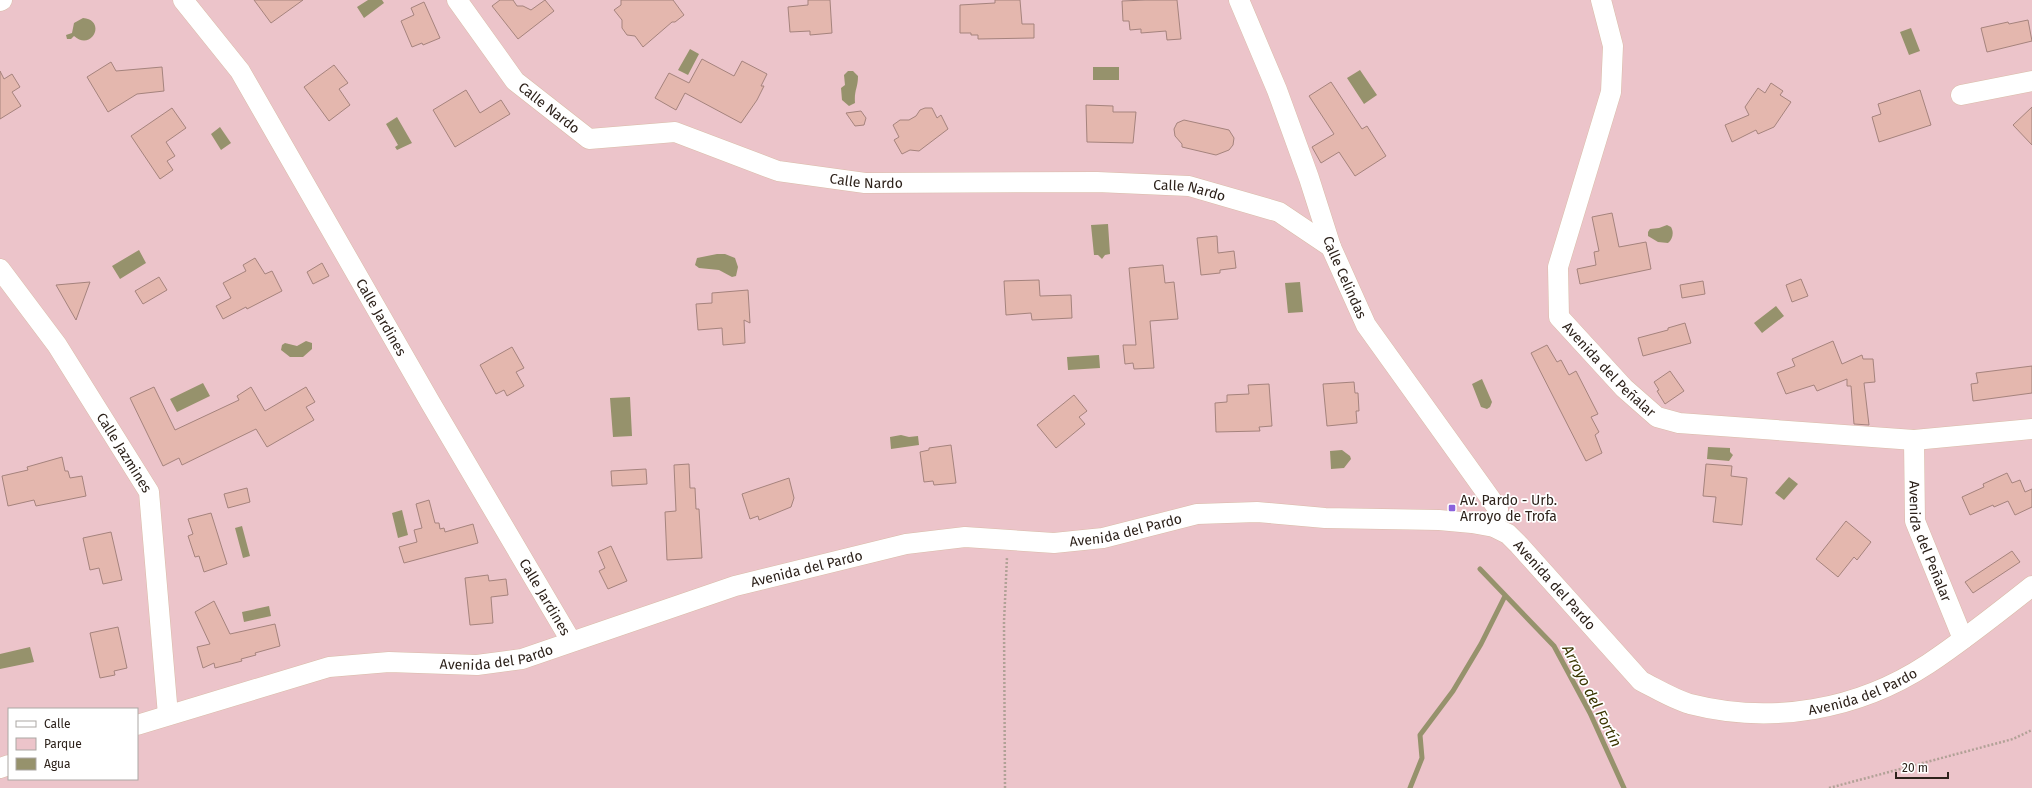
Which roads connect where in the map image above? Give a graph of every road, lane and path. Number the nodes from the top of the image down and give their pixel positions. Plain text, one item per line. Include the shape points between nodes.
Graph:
1 (183, 0) edge
2 (457, 0) edge
3 (1238, 0) edge
4 (1601, 0) edge
5 (2032, 81) edge
6 (1961, 96) dead end
7 (1331, 247) junction
8 (0, 269) edge
9 (2032, 429) edge
10 (1914, 440) junction
11 (1494, 528) junction
12 (1008, 539) junction
13 (2032, 586) edge
14 (1963, 639) junction
15 (571, 641) junction
16 (168, 715) junction
17 (138, 725) edge
18 (2032, 730) edge
19 (1005, 788) edge
20 (1829, 788) edge

1 - 15 street, Calle Jardines via 240,71
2 - 7 street, Calle Nardo via 515,81 589,139 675,132 778,171 865,183 1097,182 1189,186 1279,212
3 - 7 street, Calle Celindas via 1277,90 1310,178
4 - 10 street, Avenida del Peñalar via 1613,46 1611,92 1558,267 1559,317 1624,388 1657,417 1679,423
5 - 6 street
7 - 11 street, Calle Celindas via 1366,325 1498,509
8 - 16 street, Calle Jazmines via 56,345 149,492
9 - 10 street, Avenida del Peñalar
10 - 14 street, Avenida del Peñalar via 1915,521
11 - 12 street, Avenida del Pardo via 1439,520 1325,518 1257,512 1197,514 1103,538 1068,542
11 - 14 street, Avenida del Pardo via 1508,534 1519,545 1641,681 1689,703 1755,714 1786,713 1854,701 1927,665
12 - 15 street, Avenida del Pardo via 965,537 906,544 735,586
12 - 19 path via 1004,622
13 - 14 street, Avenida del Pardo
15 - 16 street, Avenida del Pardo via 522,659 477,665 389,662 329,668
16 - 17 street, Avenida del Pardo
18 - 20 path via 2012,739

